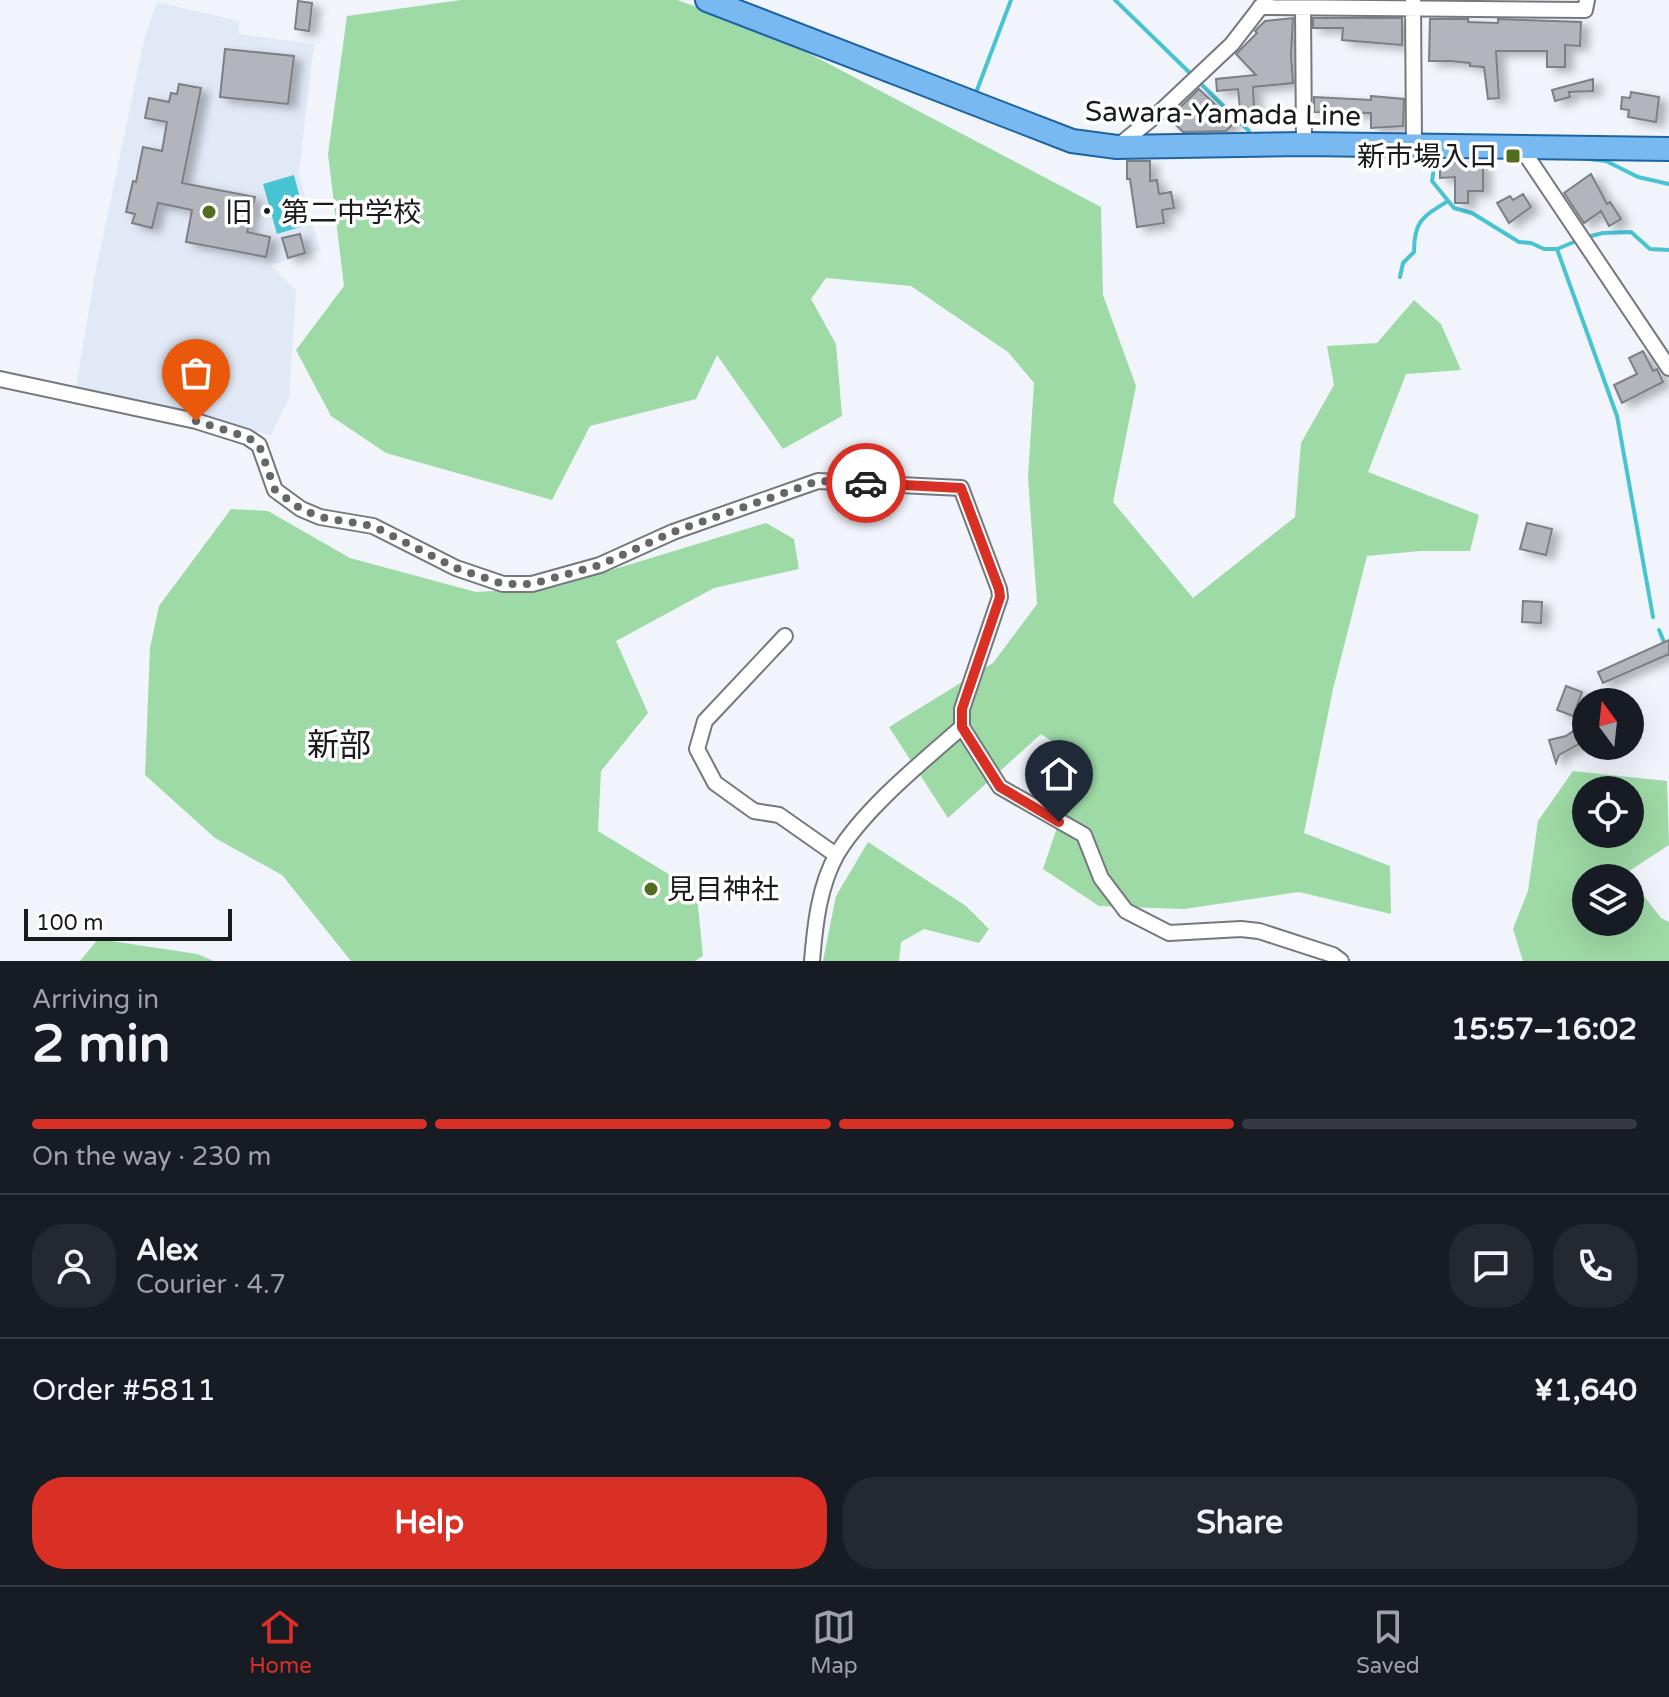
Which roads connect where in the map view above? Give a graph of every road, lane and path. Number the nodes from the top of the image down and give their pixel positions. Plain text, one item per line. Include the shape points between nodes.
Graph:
1 (707, 0) edge
2 (1587, 0) edge
3 (1263, 4) edge
4 (1413, 4) edge
5 (1303, 8) junction
6 (1304, 144) junction
7 (1414, 145) junction
8 (1520, 146) junction
9 (1117, 147) junction
10 (1669, 149) edge
11 (1669, 368) edge
12 (0, 379) edge
13 (785, 636) dead end
14 (962, 727) junction
15 (836, 855) junction
16 (812, 961) edge
17 (1341, 961) edge

1 - 9 main road, Sawara-Yamada Line via 1072,141
2 - 4 street via 1585,10
3 - 5 street
3 - 9 street via 1232,44
4 - 5 street
4 - 7 street
5 - 6 street
6 - 7 main road, Sawara-Yamada Line
6 - 9 main road, Sawara-Yamada Line
7 - 8 main road, Sawara-Yamada Line
8 - 10 main road, Sawara-Yamada Line
8 - 11 street
12 - 14 street via 247,437 259,445 275,490 301,509 373,526 456,568 503,584 532,584 600,565 673,532 818,481 961,488 1000,597 962,709
13 - 15 street via 705,721 697,749 715,783 754,811 779,815
14 - 15 street via 881,801
14 - 17 street via 1000,787 1084,835 1101,878 1126,911 1169,933 1259,931
15 - 16 street via 822,890

